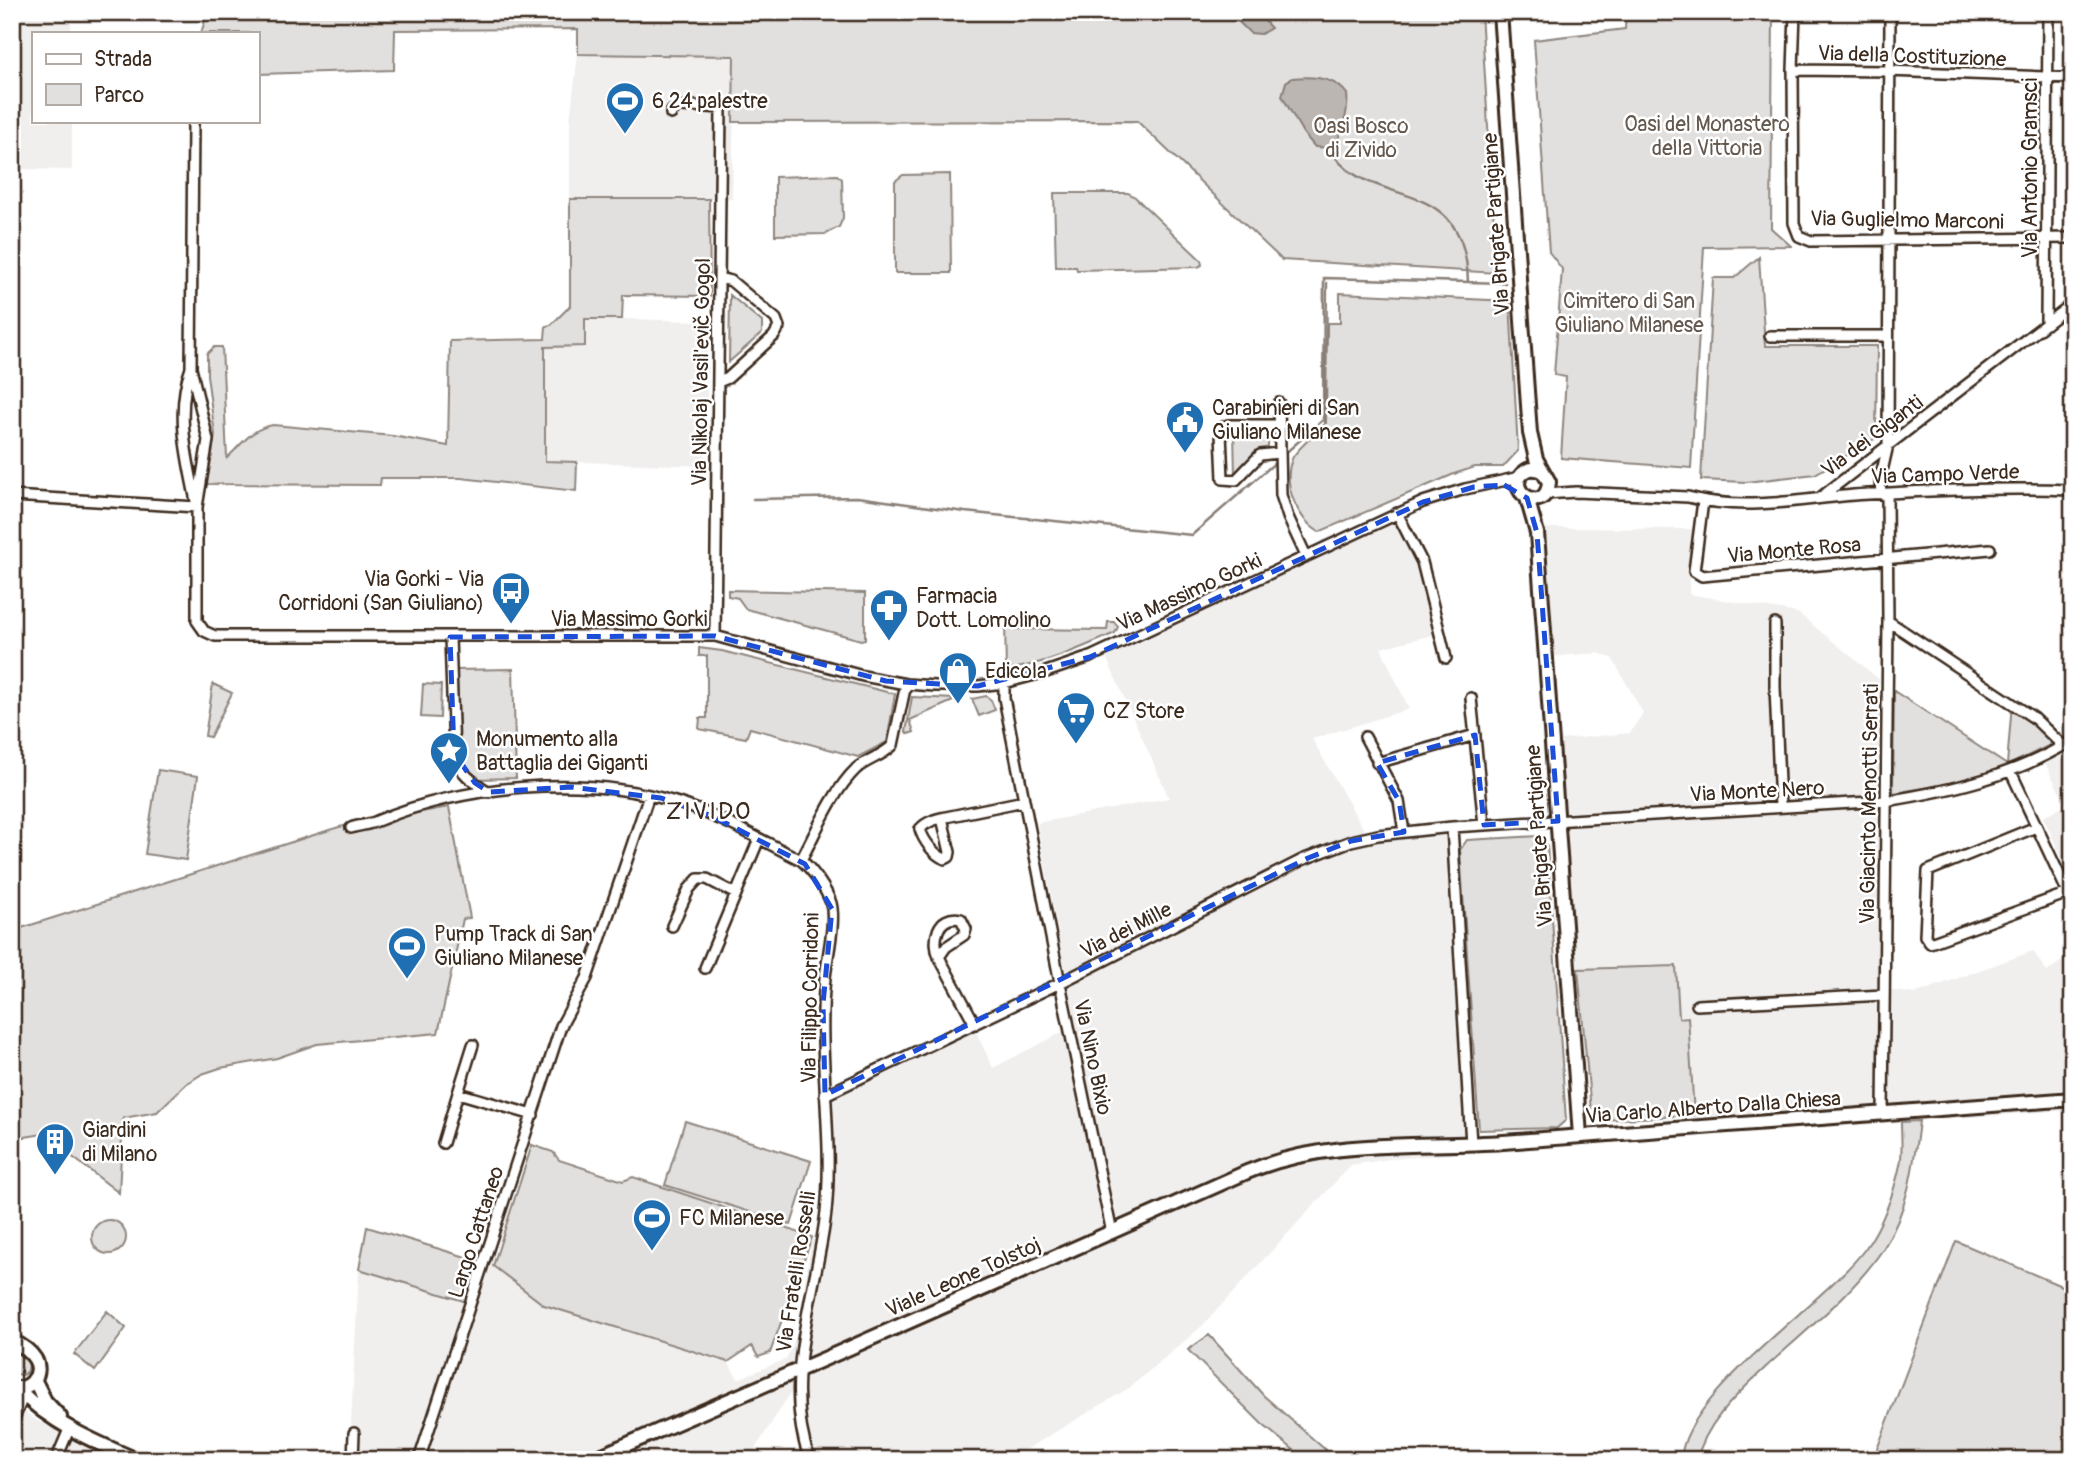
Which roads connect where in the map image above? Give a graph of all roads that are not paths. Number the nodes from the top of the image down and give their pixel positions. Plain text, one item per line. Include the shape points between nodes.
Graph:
1 (1500, 12) edge
2 (1795, 12) edge
3 (1890, 12) edge
4 (2048, 12) edge
5 (1793, 71) junction
6 (1888, 71) junction
7 (2047, 78) junction
8 (2073, 78) edge
9 (671, 114) dead end
10 (194, 123) dead end
11 (2047, 238) junction
12 (2073, 239) edge
13 (1888, 242) junction
14 (719, 278) junction
15 (2073, 303) edge
16 (2046, 324) junction
17 (1770, 337) dead end
18 (1888, 337) junction
19 (191, 368) junction
20 (718, 382) junction
21 (1279, 403) dead end
22 (1279, 425) junction
23 (1530, 433) junction
24 (1888, 445) junction
25 (1279, 453) junction
26 (1873, 456) junction
27 (1523, 474) junction
28 (1880, 480) junction
29 (1489, 484) junction
30 (1545, 486) junction
31 (2073, 490) edge
32 (1884, 494) junction
33 (1524, 495) junction
34 (12, 496) edge
35 (1819, 498) junction
36 (1703, 501) junction
37 (197, 507) junction
38 (1397, 513) junction
39 (1537, 533) junction
40 (1990, 549) dead end
41 (1306, 556) junction
42 (1889, 559) junction
43 (1888, 621) junction
44 (1775, 624) dead end
45 (715, 636) junction
46 (450, 637) junction
47 (1446, 658) dead end
48 (1004, 682) junction
49 (906, 684) junction
50 (1471, 698) dead end
51 (1475, 735) junction
52 (1364, 737) dead end
53 (2073, 740) edge
54 (2063, 746) junction
55 (1377, 763) junction
56 (2011, 772) junction
57 (489, 792) junction
58 (649, 795) junction
59 (1024, 801) junction
60 (1886, 801) junction
61 (1780, 807) junction
62 (942, 818) junction
63 (1558, 821) junction
64 (1484, 825) junction
65 (1452, 827) junction
66 (2036, 827) junction
67 (351, 828) dead end
68 (1404, 832) junction
69 (759, 839) junction
70 (800, 860) junction
71 (736, 894) junction
72 (672, 926) dead end
73 (939, 957) junction
74 (705, 968) dead end
75 (1060, 983) junction
76 (1884, 995) junction
77 (1697, 1005) dead end
78 (975, 1024) junction
79 (473, 1045) dead end
80 (458, 1093) junction
81 (825, 1095) junction
82 (2073, 1099) edge
83 (1883, 1114) junction
84 (533, 1115) junction
85 (1580, 1136) junction
86 (443, 1143) dead end
87 (1471, 1144) junction
88 (1356, 1148) joint
89 (1112, 1233) junction
90 (12, 1341) edge
91 (799, 1371) junction
92 (34, 1380) junction
93 (18, 1390) edge
94 (12, 1423) edge
95 (70, 1427) junction
96 (354, 1433) dead end
97 (134, 1459) edge
98 (56, 1460) edge
99 (353, 1460) edge
100 (419, 1460) edge
101 (591, 1460) edge
102 (810, 1460) edge

1 - 23 street, Via Brigate Partigiane
2 - 5 street, Via Guglielmo Marconi
3 - 6 street, Via Giacinto Menotti Serrati
4 - 7 street, Via Antonio Gramsci
5 - 6 street, Via della Costituzione
5 - 13 street, Via Guglielmo Marconi via 1797,233 1811,241
6 - 7 street, Via della Costituzione
6 - 13 street, Via Giacinto Menotti Serrati
7 - 8 street, Via della Costituzione
7 - 11 street, Via Antonio Gramsci
9 - 14 street, Via Nikolaj Vasil'evič Gogol via 678,107 721,108
10 - 19 street
11 - 12 street, Via Guglielmo Marconi
11 - 13 street, Via Guglielmo Marconi
11 - 16 street, Via Antonio Gramsci
13 - 18 street, Via Giacinto Menotti Serrati
14 - 20 street, Via Nikolaj Vasil'evič Gogol
14 - 20 street via 731,281 775,318 779,327 728,378
15 - 16 street, Via dei Giganti
16 - 24 street, Via dei Giganti
17 - 18 street
18 - 24 street, Via Giacinto Menotti Serrati
19 - 37 street via 186,382 184,439
19 - 37 street via 208,440
20 - 45 street, Via Nikolaj Vasil'evič Gogol
21 - 22 street
22 - 25 street
22 - 25 street via 1223,428 1223,479 1236,480 1260,455
23 - 27 street, Via Brigate Partigiane
23 - 30 street, Via Brigate Partigiane
24 - 26 street, Via dei Giganti
24 - 28 street, Via Giacinto Menotti Serrati
25 - 41 street via 1284,507
26 - 28 street, Via Giacinto Menotti Serrati
26 - 35 street, Via dei Giganti
27 - 29 street, Via Massimo Gorki
27 - 30 street via 1533,468
27 - 33 street, Via Brigate Partigiane
28 - 32 street, Via Giacinto Menotti Serrati
29 - 33 street, Via Massimo Gorki via 1504,485
29 - 38 street, Via Massimo Gorki
30 - 33 street via 1537,499
30 - 36 street, Via dei Giganti
30 - 39 street, Via Brigate Partigiane
31 - 32 street, Via Campo Verde via 2019,487
32 - 35 street, Via Campo Verde
32 - 42 street, Via Giacinto Menotti Serrati
33 - 39 street, Via Brigate Partigiane
34 - 37 street
35 - 36 street, Via dei Giganti via 1755,505
36 - 42 street, Via Monte Rosa via 1694,571 1702,576
37 - 46 street, Via Massimo Gorki via 197,621 209,634
38 - 41 street, Via Massimo Gorki
38 - 47 street via 1422,562
39 - 63 street, Via Brigate Partigiane
40 - 42 street, Via Monte Rosa
41 - 48 street, Via Massimo Gorki via 1090,657
42 - 43 street, Via Giacinto Menotti Serrati
43 - 54 street via 2034,718
43 - 60 street, Via Giacinto Menotti Serrati
44 - 61 street
45 - 46 street, Via Massimo Gorki
45 - 49 street, Via Massimo Gorki
46 - 57 street via 454,754 465,775
48 - 49 street, Via Massimo Gorki
48 - 59 street, Via Nino Bixio
49 - 70 street via 893,745 848,778
50 - 51 street
51 - 55 street
51 - 64 street
52 - 55 street
53 - 54 street, Via Monte Nero
54 - 56 street, Via Monte Nero
55 - 68 street via 1399,801
56 - 60 street, Via Monte Nero via 1952,790
56 - 66 street
57 - 58 street, Via Filippo Corridoni via 571,787
57 - 67 street, Via Filippo Corridoni via 451,797
58 - 69 street, Via Filippo Corridoni via 697,810
58 - 84 street, Largo Cattaneo via 587,978 566,1014
59 - 62 street
59 - 75 street, Via Nino Bixio
60 - 61 street, Via Monte Nero
60 - 76 street, Via Giacinto Menotti Serrati
61 - 63 street, Via Monte Nero
62 - 62 street via 920,831 944,859 950,852
63 - 64 street, Via dei Mille
63 - 85 street, Via Brigate Partigiane
64 - 65 street, Via dei Mille
65 - 68 street, Via dei Mille
65 - 87 street
66 - 66 street via 1928,871 1925,936 1930,943 2068,893
68 - 75 street, Via dei Mille via 1362,838 1320,852
69 - 70 street, Via Filippo Corridoni
69 - 71 street
70 - 81 street, Via Filippo Corridoni via 831,905 823,1004
71 - 72 street via 707,879 696,880
71 - 74 street
73 - 73 street via 964,935 961,919 947,919 939,927 934,942
73 - 78 street
75 - 78 street, Via dei Mille
75 - 89 street, Via Nino Bixio
76 - 77 street
76 - 83 street, Via Giacinto Menotti Serrati
78 - 81 street, Via dei Mille
79 - 80 street
80 - 84 street
80 - 86 street
81 - 91 street, Via Fratelli Rosselli via 826,1208
82 - 83 street, Via Carlo Alberto Dalla Chiesa
83 - 85 street, Via Carlo Alberto Dalla Chiesa
84 - 100 street, Largo Cattaneo
85 - 87 street, Via Carlo Alberto Dalla Chiesa
87 - 88 street, Via Carlo Alberto Dalla Chiesa
88 - 89 street, Viale Leone Tolstoj via 1315,1152 1261,1166
89 - 91 street, Viale Leone Tolstoj
90 - 92 street via 35,1360
91 - 101 street, Viale Leone Tolstoj
91 - 102 street, Via Fratelli Rosselli via 801,1421
92 - 93 street
92 - 95 street via 45,1401
93 - 94 street
93 - 95 street via 45,1414
95 - 97 street
95 - 98 street
96 - 99 street

